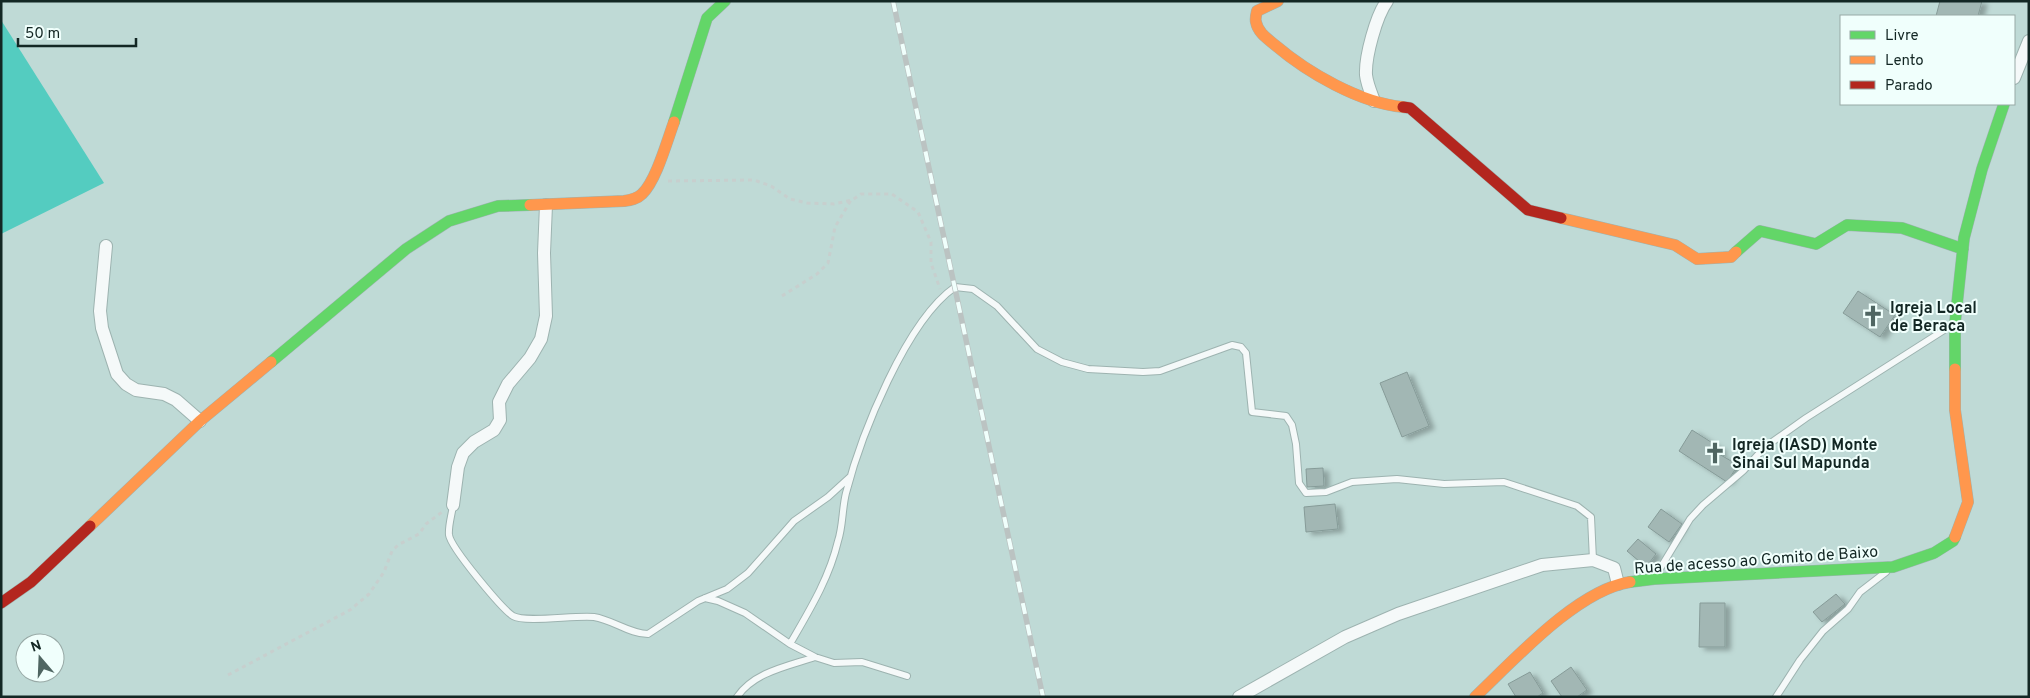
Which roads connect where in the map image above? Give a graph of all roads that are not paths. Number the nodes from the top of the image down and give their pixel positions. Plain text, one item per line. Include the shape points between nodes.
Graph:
1 (725, 1) edge
2 (1278, 1) edge
3 (1387, 1) edge
4 (2029, 41) edge
5 (2015, 76) edge
6 (1374, 101) junction
7 (2004, 105) edge
8 (546, 205) junction
9 (106, 246) dead end
10 (1963, 249) junction
11 (1955, 323) junction
12 (200, 421) junction
13 (851, 476) junction
14 (453, 505) joint
15 (1593, 560) junction
16 (1893, 567) junction
17 (1654, 579) junction
18 (1618, 584) junction
19 (703, 597) junction
20 (1, 603) edge
21 (790, 644) junction
22 (815, 657) junction
23 (907, 676) dead end
24 (737, 697) edge
25 (1239, 697) edge
26 (1475, 697) edge
27 (1776, 697) edge

1 - 8 street via 707,18 681,105 646,190 637,199 624,202
2 - 6 street via 1257,11 1255,21 1261,33 1322,79
3 - 6 street via 1376,23 1367,60 1366,76
4 - 5 street
6 - 10 street via 1410,108 1528,210 1675,245 1697,259 1731,257 1760,231 1816,244 1847,225 1902,228
7 - 10 street via 1982,169
8 - 12 street via 498,206 449,222 406,249
8 - 14 street via 546,316 541,339 508,384 499,402 500,420 494,430 474,442 464,453 458,467
9 - 12 street via 100,312 117,374 136,390 164,394 176,400
10 - 11 street
11 - 16 street, Rua de acesso ao Gomito de Baixo via 1955,410 1968,502 1954,541 1934,553
11 - 17 lane via 1765,447 1743,472 1690,519
12 - 20 street via 31,582
13 - 15 lane via 898,360 942,296 955,287 973,290 997,306 1038,350 1088,370 1160,371 1232,345 1241,347 1246,353 1252,412 1286,416 1292,425 1296,444 1299,484 1306,493 1326,492 1352,482 1397,479 1444,484 1504,482 1577,506 1591,517
13 - 19 lane via 794,521 748,573 727,589
13 - 21 lane via 838,541 821,591
14 - 19 lane via 449,536 454,546 481,582 514,616 593,617 614,622 638,634 648,634
15 - 18 street via 1614,568
15 - 25 street via 1542,564 1398,614 1345,637
16 - 17 street, Rua de acesso ao Gomito de Baixo
16 - 27 lane via 1860,592 1848,610 1822,631
17 - 18 street, Rua de acesso ao Gomito de Baixo
18 - 26 street, Rua de acesso ao Gomito de Baixo via 1586,600 1551,627
19 - 21 lane via 745,614
21 - 22 lane
22 - 23 lane via 834,664 862,662
22 - 24 lane via 759,677 744,686

